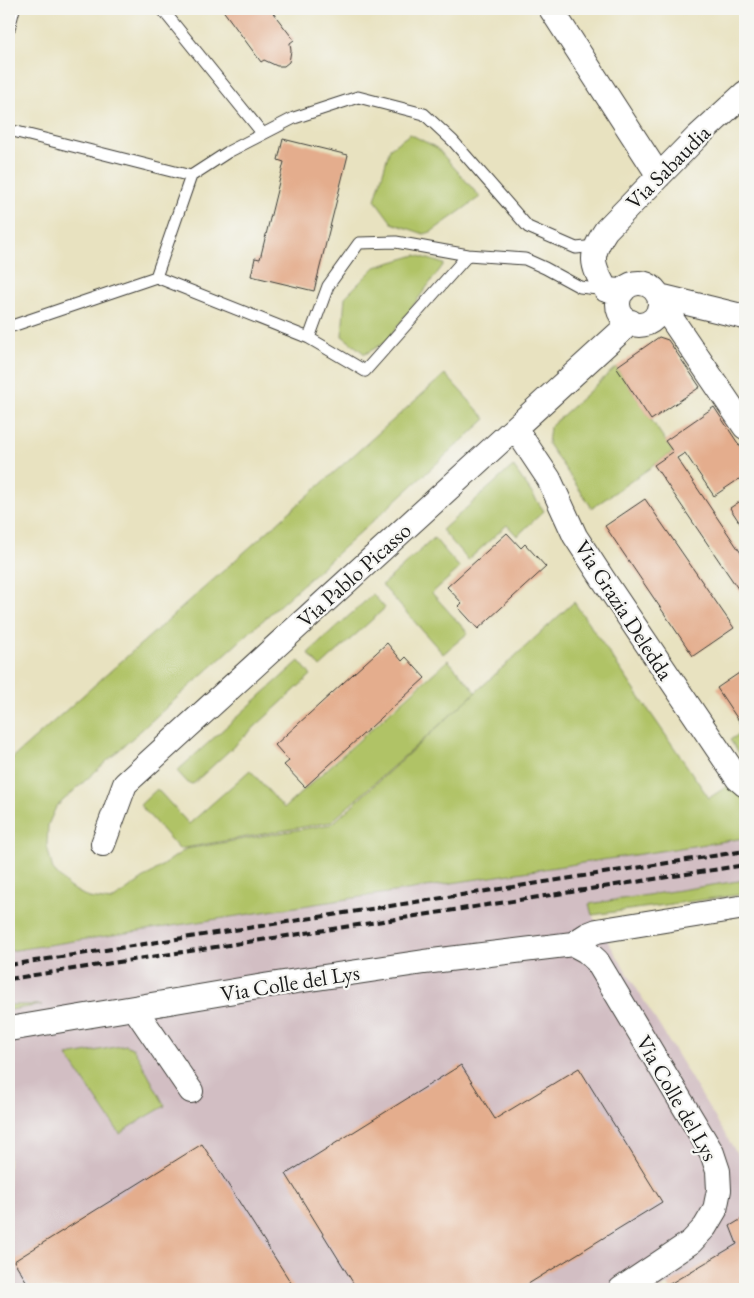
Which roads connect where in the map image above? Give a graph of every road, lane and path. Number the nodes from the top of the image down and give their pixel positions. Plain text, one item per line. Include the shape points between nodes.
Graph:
1 (14, 9) edge
2 (162, 9) edge
3 (552, 9) edge
4 (9, 29) edge
5 (745, 93) edge
6 (9, 130) edge
7 (263, 134) junction
8 (191, 176) junction
9 (659, 176) junction
10 (596, 246) junction
11 (468, 255) junction
12 (156, 277) junction
13 (614, 290) junction
14 (659, 303) junction
15 (745, 317) edge
16 (631, 322) junction
17 (9, 327) edge
18 (309, 338) junction
19 (745, 427) edge
20 (515, 428) junction
21 (745, 785) edge
22 (103, 844) dead end
23 (745, 908) edge
24 (573, 944) junction
25 (135, 1009) junction
26 (9, 1029) edge
27 (191, 1091) dead end
28 (620, 1289) edge

1 - 4 lane
2 - 7 lane
3 - 9 street
5 - 9 street, Via Sabaudia
6 - 8 lane
7 - 8 lane
7 - 10 lane via 294,118 358,97 424,114 453,141 528,227 576,248
8 - 12 lane
9 - 10 street, Via Sabaudia via 606,230
10 - 13 street via 593,263 598,277
11 - 13 lane via 525,259 580,288
11 - 18 lane via 396,242 359,243 328,286
11 - 18 lane via 365,371
12 - 17 lane
12 - 18 lane
13 - 14 street via 640,283 651,286
13 - 16 street via 619,309
14 - 15 street
14 - 16 street via 651,320 644,324
14 - 19 street
16 - 20 street, Via Pablo Picasso
20 - 21 street, Via Grazia Deledda via 548,478 575,536 598,572
20 - 22 street, Via Pablo Picasso via 125,784
23 - 24 street, Via Colle del Lys via 597,931
24 - 25 street, Via Colle del Lys via 414,964
24 - 28 street, Via Colle del Lys via 597,961 712,1153 718,1171 715,1210 706,1227 691,1242
25 - 26 street, Via Colle del Lys
25 - 27 street

